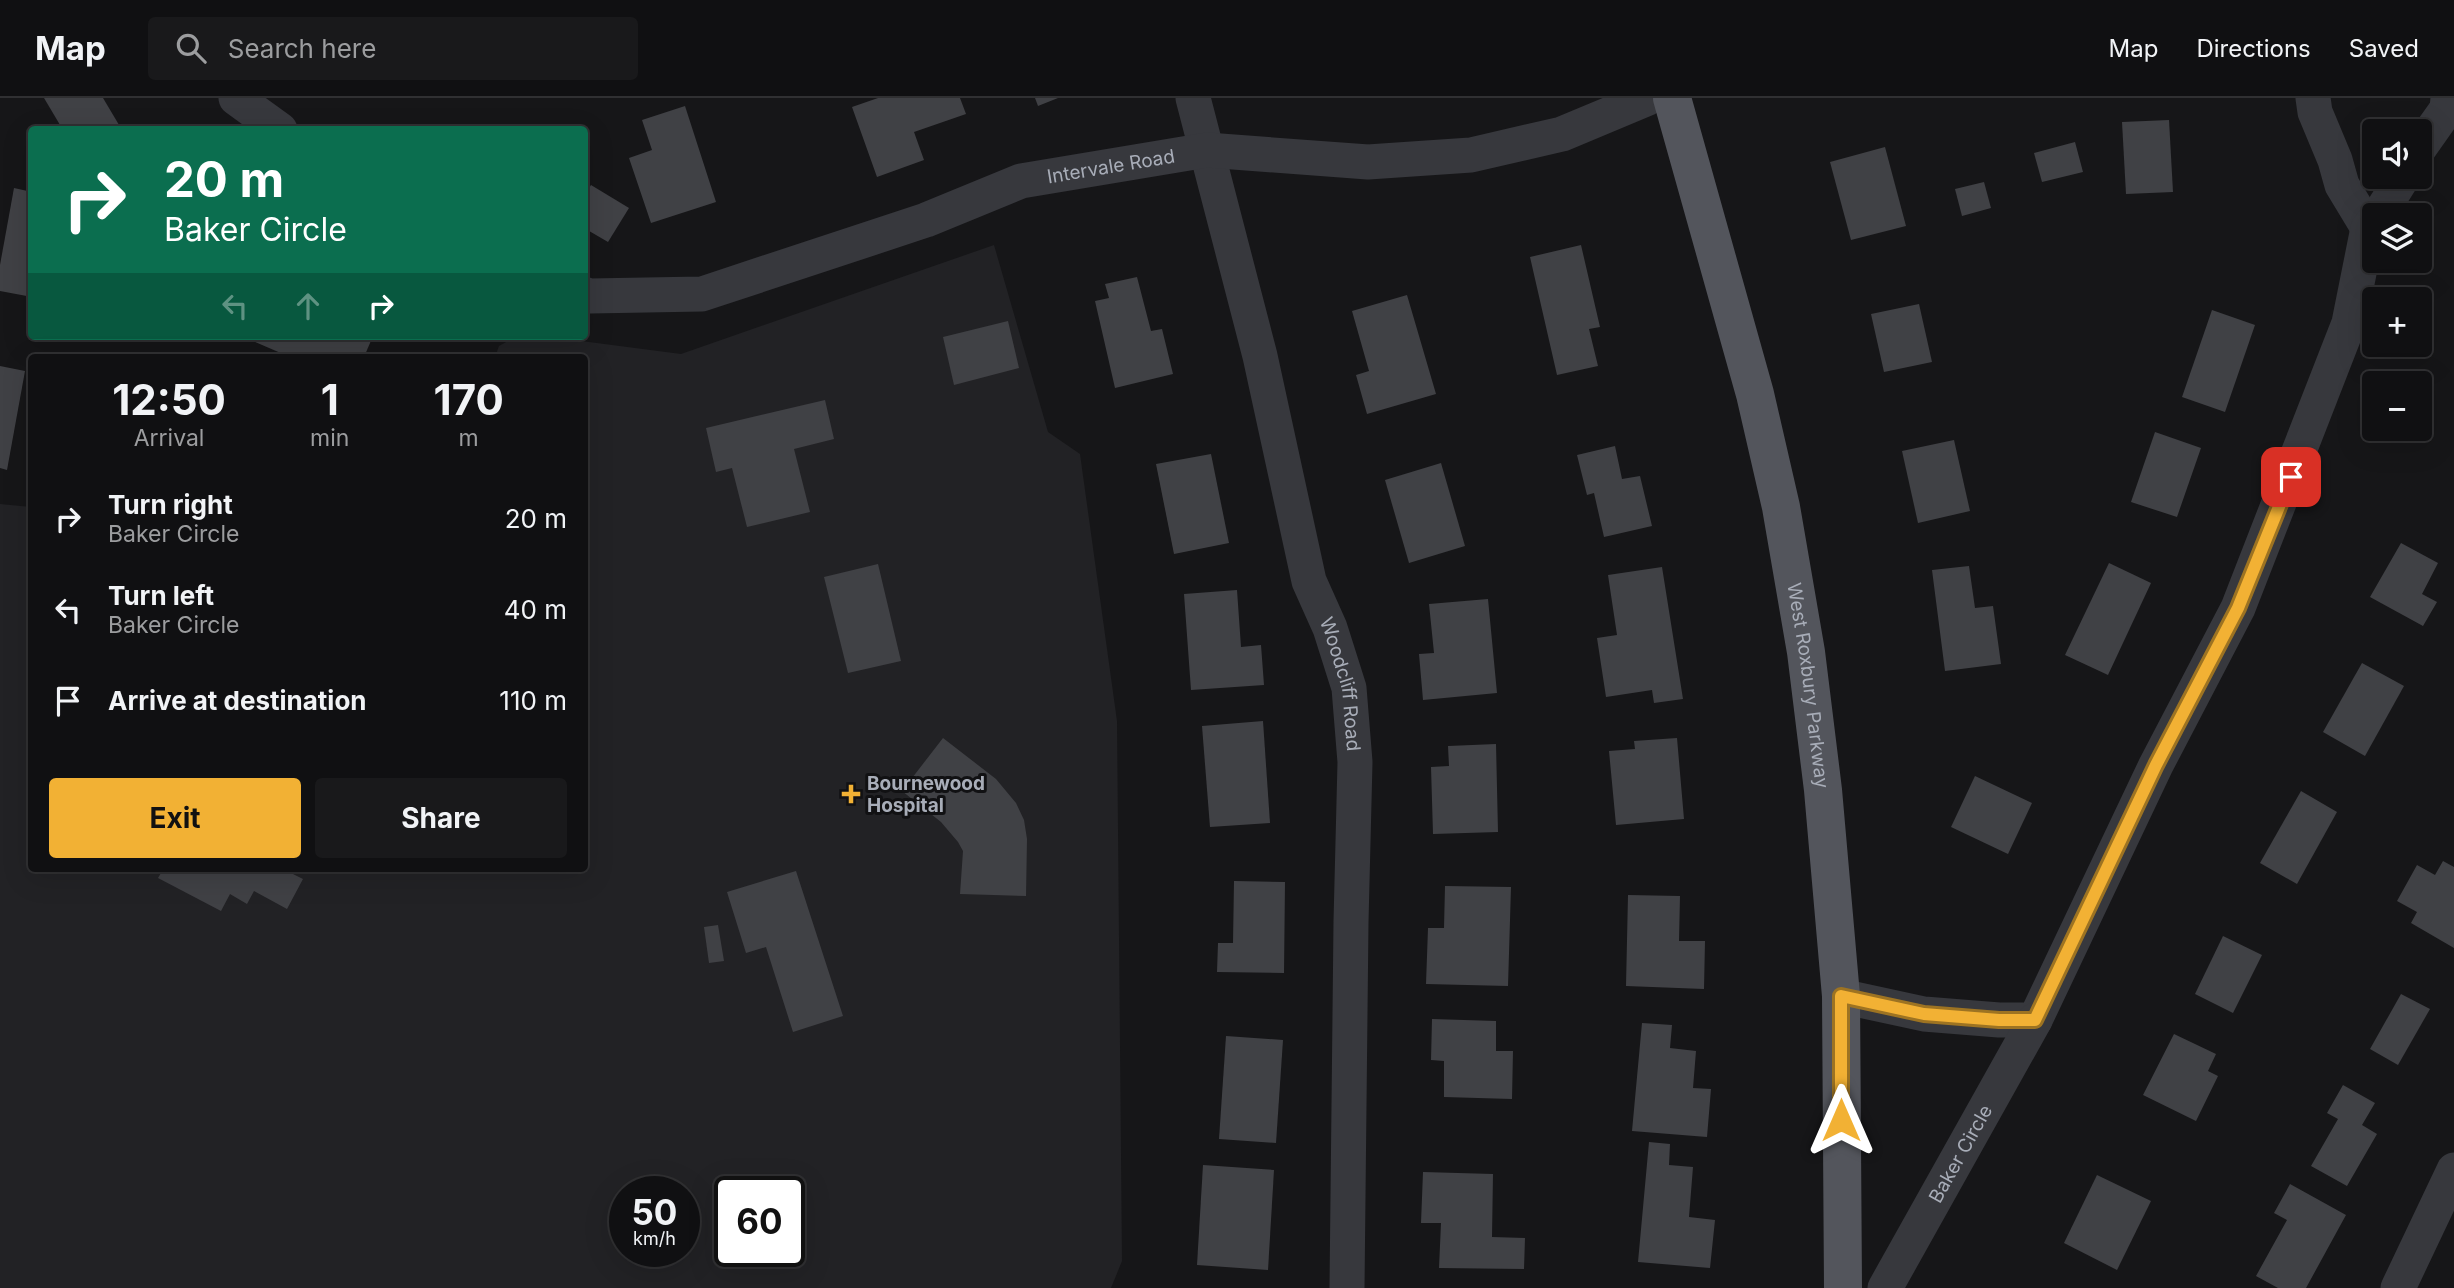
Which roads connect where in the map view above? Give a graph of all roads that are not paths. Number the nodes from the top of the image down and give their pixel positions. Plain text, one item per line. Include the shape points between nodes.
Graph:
1 (236, 98) edge
2 (1193, 98) edge
3 (1648, 98) edge
4 (1672, 98) edge
5 (2313, 98) edge
6 (2448, 98) edge
7 (274, 126) edge
8 (2432, 130) edge
9 (1207, 150) junction
10 (2362, 208) edge
11 (2362, 270) edge
12 (588, 295) edge
13 (1841, 996) junction
14 (2035, 1020) junction
15 (2454, 1170) edge
16 (1347, 1288) edge
17 (1843, 1288) edge
18 (1885, 1288) edge
19 (2398, 1288) edge

1 - 7 street
2 - 9 street, Woodcliff Road
3 - 9 street, Intervale Road via 1562,134 1471,155 1368,162
4 - 13 main road, West Roxbury Parkway via 1755,394 1783,519 1823,790
5 - 10 street via 2342,185
6 - 8 street via 2447,109
9 - 12 street, Intervale Road via 1021,181 926,220 702,294
9 - 16 street, Woodcliff Road via 1260,356 1309,581 1349,688 1355,762
11 - 14 street, Baker Circle via 2349,323 2238,608 2156,765
13 - 14 street via 1924,1014
13 - 17 main road, West Roxbury Parkway
14 - 18 street, Baker Circle
15 - 19 street

